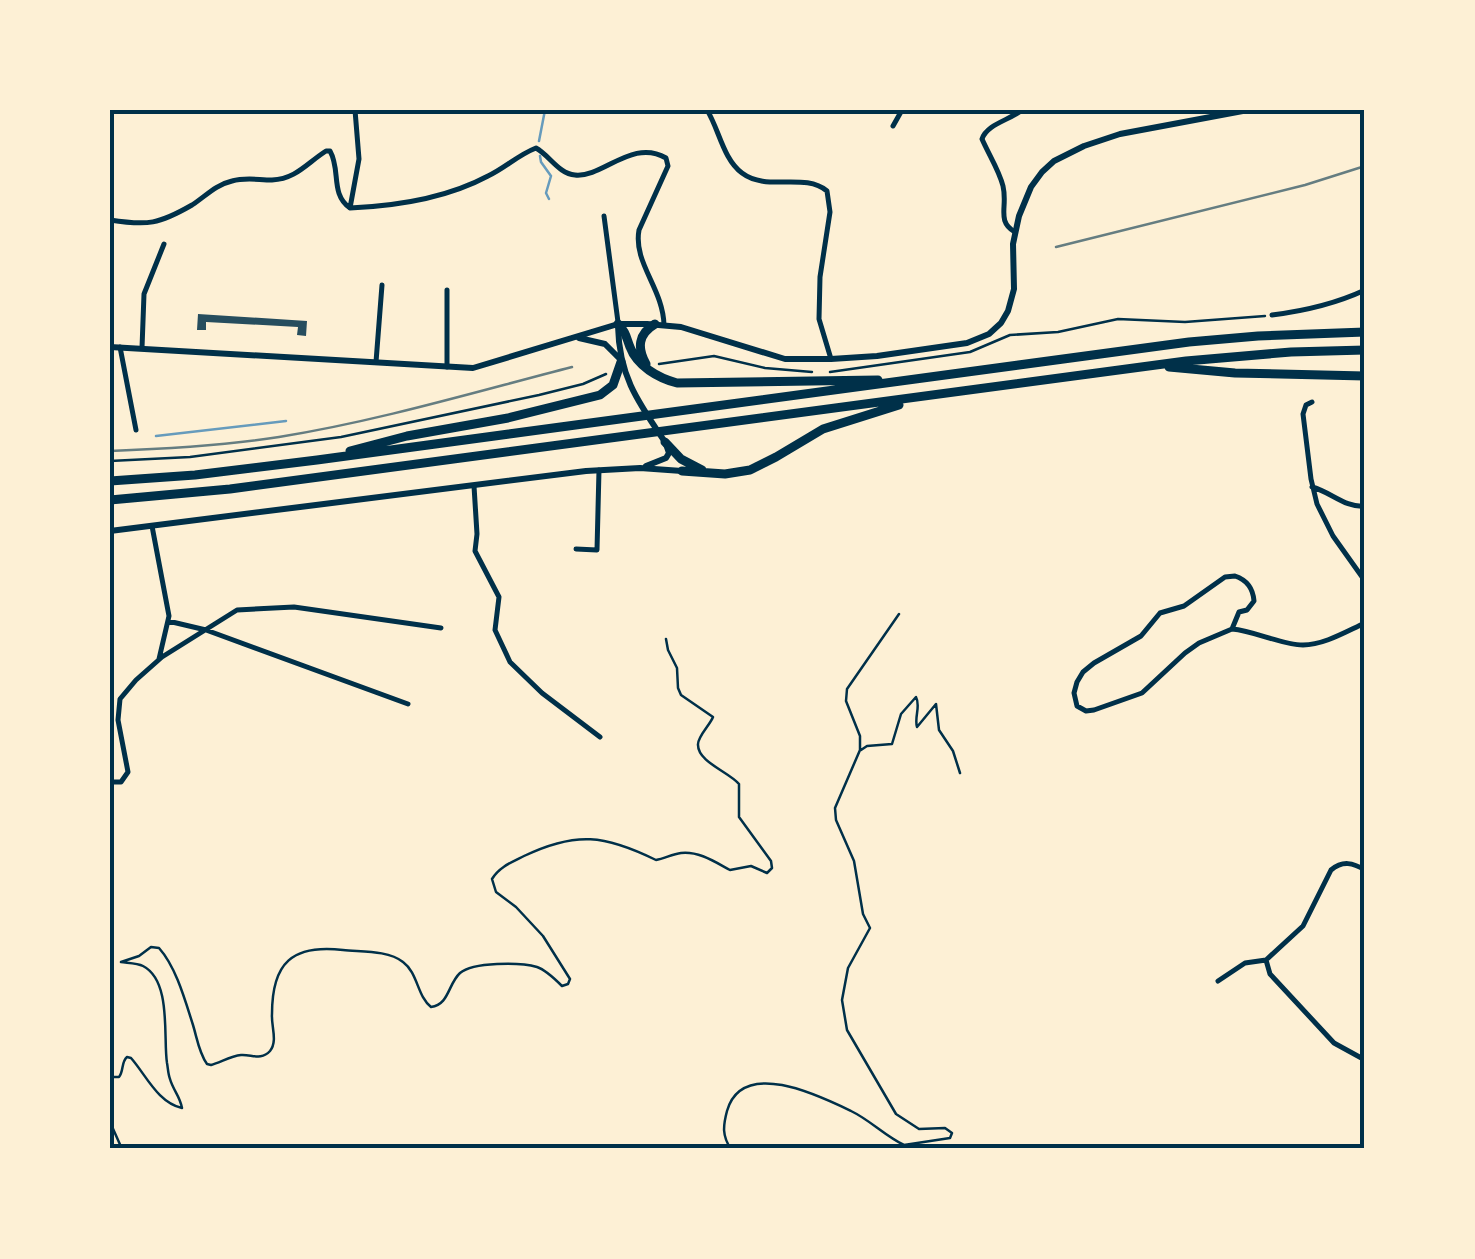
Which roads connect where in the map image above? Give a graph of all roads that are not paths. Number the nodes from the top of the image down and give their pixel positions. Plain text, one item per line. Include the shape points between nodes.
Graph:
1 (355, 110) edge
2 (707, 110) edge
3 (902, 110) edge
4 (1022, 110) edge
5 (1248, 110) edge
6 (893, 126) dead end
7 (350, 208) junction
8 (604, 216) dead end
9 (110, 220) edge
10 (1015, 232) junction
11 (164, 244) dead end
12 (382, 285) dead end
13 (447, 290) dead end
14 (1365, 290) edge
15 (1272, 315) road end
16 (618, 324) junction
17 (659, 324) junction
18 (1365, 332) edge
19 (572, 337) junction
20 (110, 346) edge
21 (120, 347) junction
22 (142, 348) junction
23 (1365, 350) edge
24 (831, 359) junction
25 (622, 362) junction
26 (376, 363) junction
27 (1151, 365) junction
28 (447, 367) junction
29 (650, 371) junction
30 (1365, 376) edge
31 (910, 380) junction
32 (926, 396) junction
33 (1312, 402) dead end
34 (136, 430) dead end
35 (665, 442) junction
36 (317, 460) junction
37 (640, 468) junction
38 (599, 470) junction
39 (682, 471) joint
40 (711, 474) junction
41 (110, 481) edge
42 (474, 486) junction
43 (1312, 486) junction
44 (110, 500) edge
45 (1365, 506) edge
46 (152, 526) junction
47 (110, 531) edge
48 (576, 549) dead end
49 (1365, 581) edge
50 (168, 620) junction
51 (1365, 623) edge
52 (441, 628) dead end
53 (1232, 629) junction
54 (206, 630) junction
55 (159, 659) junction
56 (408, 704) dead end
57 (600, 736) dead end
58 (110, 782) edge
59 (1365, 870) edge
60 (1266, 960) junction
61 (1218, 981) dead end
62 (1365, 1060) edge

1 - 7 street via 359,159
2 - 24 street via 743,174 827,190 818,320
3 - 6 street
4 - 10 street via 982,139 1004,189 1004,223
5 - 10 main road via 1120,134 1068,153 1031,186
7 - 9 street via 338,192 334,156 326,151 298,173 219,185 153,224
7 - 17 street via 451,192 536,148 575,175 657,153 668,166 637,239 661,300
8 - 16 street
10 - 24 main road via 1010,307 981,339
11 - 22 street via 144,294
12 - 26 street
13 - 28 street
14 - 15 street
16 - 17 main road
16 - 19 main road
16 - 25 main road
16 - 29 highway
17 - 24 main road via 786,359
17 - 29 highway via 640,345
18 - 31 highway via 1188,342
19 - 25 main road via 606,344
19 - 28 main road via 473,368
20 - 21 main road
21 - 22 main road
21 - 34 street
22 - 26 main road
23 - 27 highway
25 - 35 main road via 633,394
25 - 36 highway via 614,385 600,395
26 - 28 main road
27 - 30 highway
27 - 32 highway
29 - 31 highway via 689,384
31 - 36 highway
32 - 40 highway via 823,430 750,470
32 - 44 highway
33 - 43 street via 1303,414
35 - 37 main road via 664,460
35 - 40 highway via 680,459
36 - 41 highway
37 - 38 main road
37 - 39 main road
38 - 42 main road
38 - 48 street via 597,550
39 - 40 highway
42 - 46 main road
42 - 57 street via 475,550 500,596 496,630 510,662
43 - 45 street
43 - 49 street via 1333,536
46 - 47 main road
46 - 50 street
50 - 54 street
50 - 55 street
51 - 53 street via 1301,645
52 - 54 street via 294,607 238,610
53 - 53 street via 1185,652 1142,693 1094,710 1077,706 1078,682 1094,662 1141,636 1160,613 1235,576 1244,579 1254,599
54 - 55 street
54 - 56 street
55 - 58 street via 120,700 128,772 121,782
59 - 60 street via 1346,863 1330,870 1303,926
60 - 61 street via 1245,963
60 - 62 street via 1270,974 1334,1044

